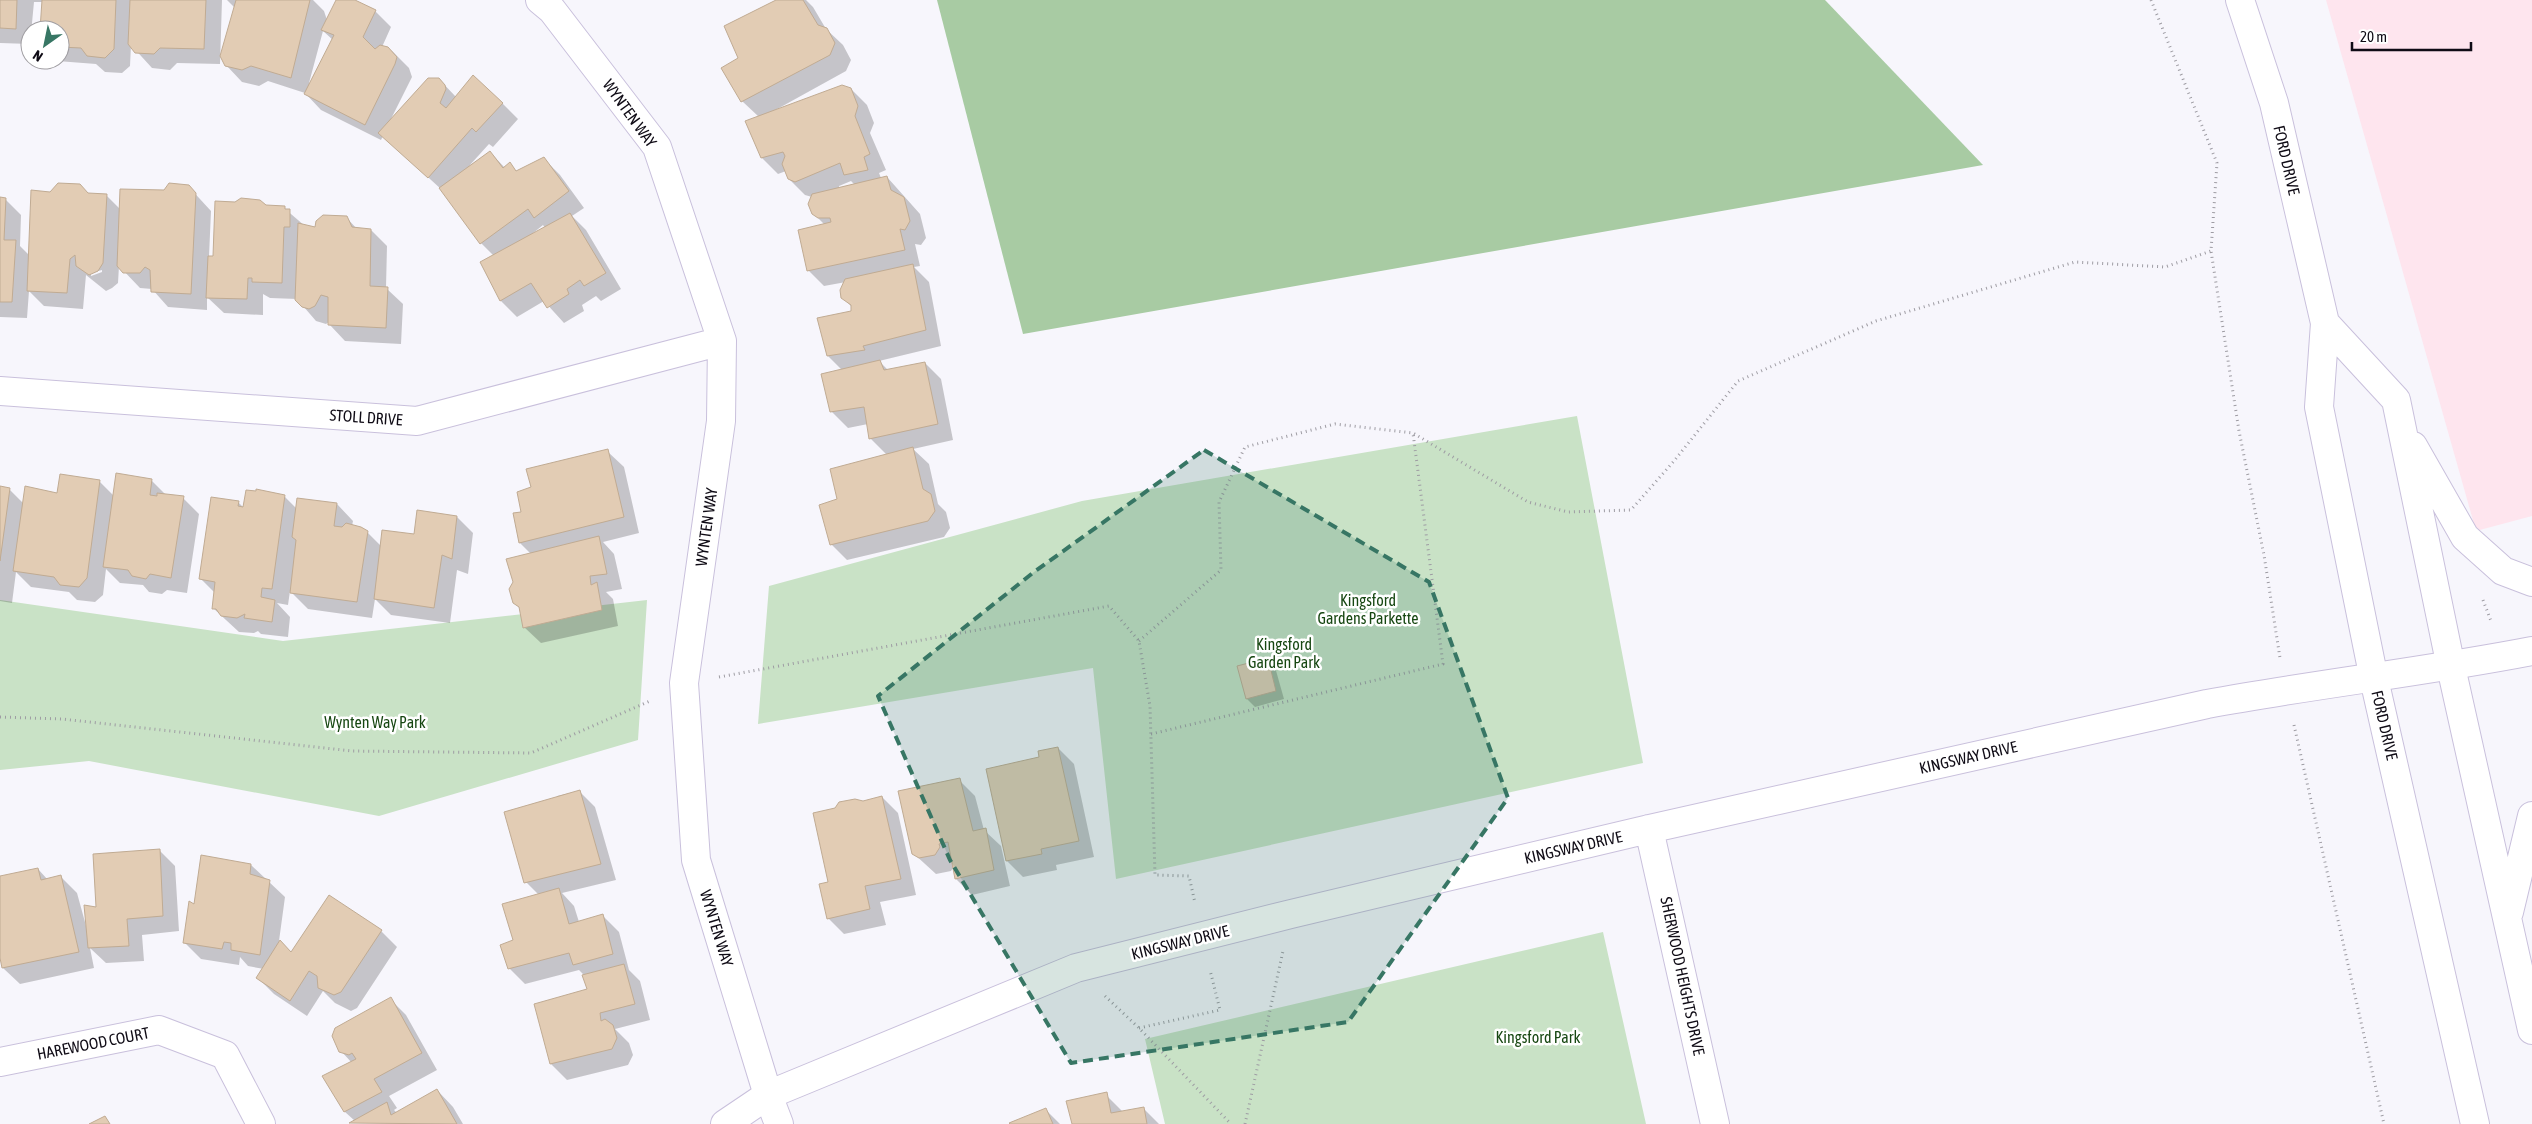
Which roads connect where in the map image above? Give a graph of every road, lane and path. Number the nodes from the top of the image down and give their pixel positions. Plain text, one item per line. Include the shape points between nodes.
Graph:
1 (540, 0) edge
2 (2152, 0) edge
3 (2240, 0) edge
4 (2211, 251) junction
5 (2326, 323) junction
6 (722, 341) junction
7 (0, 391) edge
8 (2402, 427) junction
9 (1413, 433) junction
10 (2532, 582) edge
11 (1138, 641) junction
12 (2532, 651) edge
13 (2452, 667) junction
14 (2374, 679) junction
15 (684, 683) junction
16 (2286, 689) junction
17 (0, 717) edge
18 (1151, 734) junction
19 (2532, 816) edge
20 (1649, 829) junction
21 (1292, 914) junction
22 (2507, 918) junction
23 (1202, 938) junction
24 (1076, 968) junction
25 (1139, 1028) junction
26 (2532, 1030) edge
27 (0, 1062) edge
28 (768, 1095) junction
29 (261, 1124) edge
30 (725, 1124) edge
31 (779, 1124) edge
32 (1231, 1124) edge
33 (1245, 1124) edge
34 (1715, 1124) edge
35 (2384, 1124) edge
36 (2475, 1124) edge

1 - 6 street, WYNTEN WAY via 552,10 656,147
2 - 4 path via 2217,163
3 - 5 street, FORD DRIVE via 2274,103
4 - 9 path via 2165,267 2075,262 1876,321 1738,381 1631,510 1568,512 1528,502
4 - 16 path via 2239,431
5 - 8 street, FORD DRIVE via 2396,400
5 - 14 street, FORD DRIVE via 2319,407
6 - 7 street, STOLL DRIVE via 417,421
6 - 15 street, WYNTEN WAY via 721,420
8 - 10 street via 2465,537 2504,571
8 - 13 street, FORD DRIVE
9 - 11 path via 1334,424 1245,447 1219,502 1221,570
9 - 18 path via 1443,664
11 - 15 path via 1109,606
11 - 18 path via 1150,706
12 - 13 street, KINGSWAY DRIVE
13 - 14 street, KINGSWAY DRIVE
13 - 22 street, FORD DRIVE
14 - 16 street, KINGSWAY DRIVE
14 - 36 street, FORD DRIVE
15 - 17 path via 625,713 531,753 352,751 62,719
15 - 28 street, WYNTEN WAY via 696,860
16 - 20 street, KINGSWAY DRIVE
16 - 35 path
18 - 23 path via 1155,875 1189,876
19 - 22 street
20 - 21 street, KINGSWAY DRIVE
20 - 34 street, SHERWOOD HEIGHTS DRIVE
21 - 23 street, KINGSWAY DRIVE
21 - 33 path
22 - 26 street, FORD DRIVE
23 - 24 street, KINGSWAY DRIVE
23 - 25 path via 1220,1010
24 - 25 path
24 - 28 street, KINGSWAY DRIVE
25 - 32 path
27 - 29 street, HAREWOOD COURT via 159,1030 225,1055
28 - 30 street, KINGSWAY DRIVE
28 - 31 street, WYNTEN WAY

